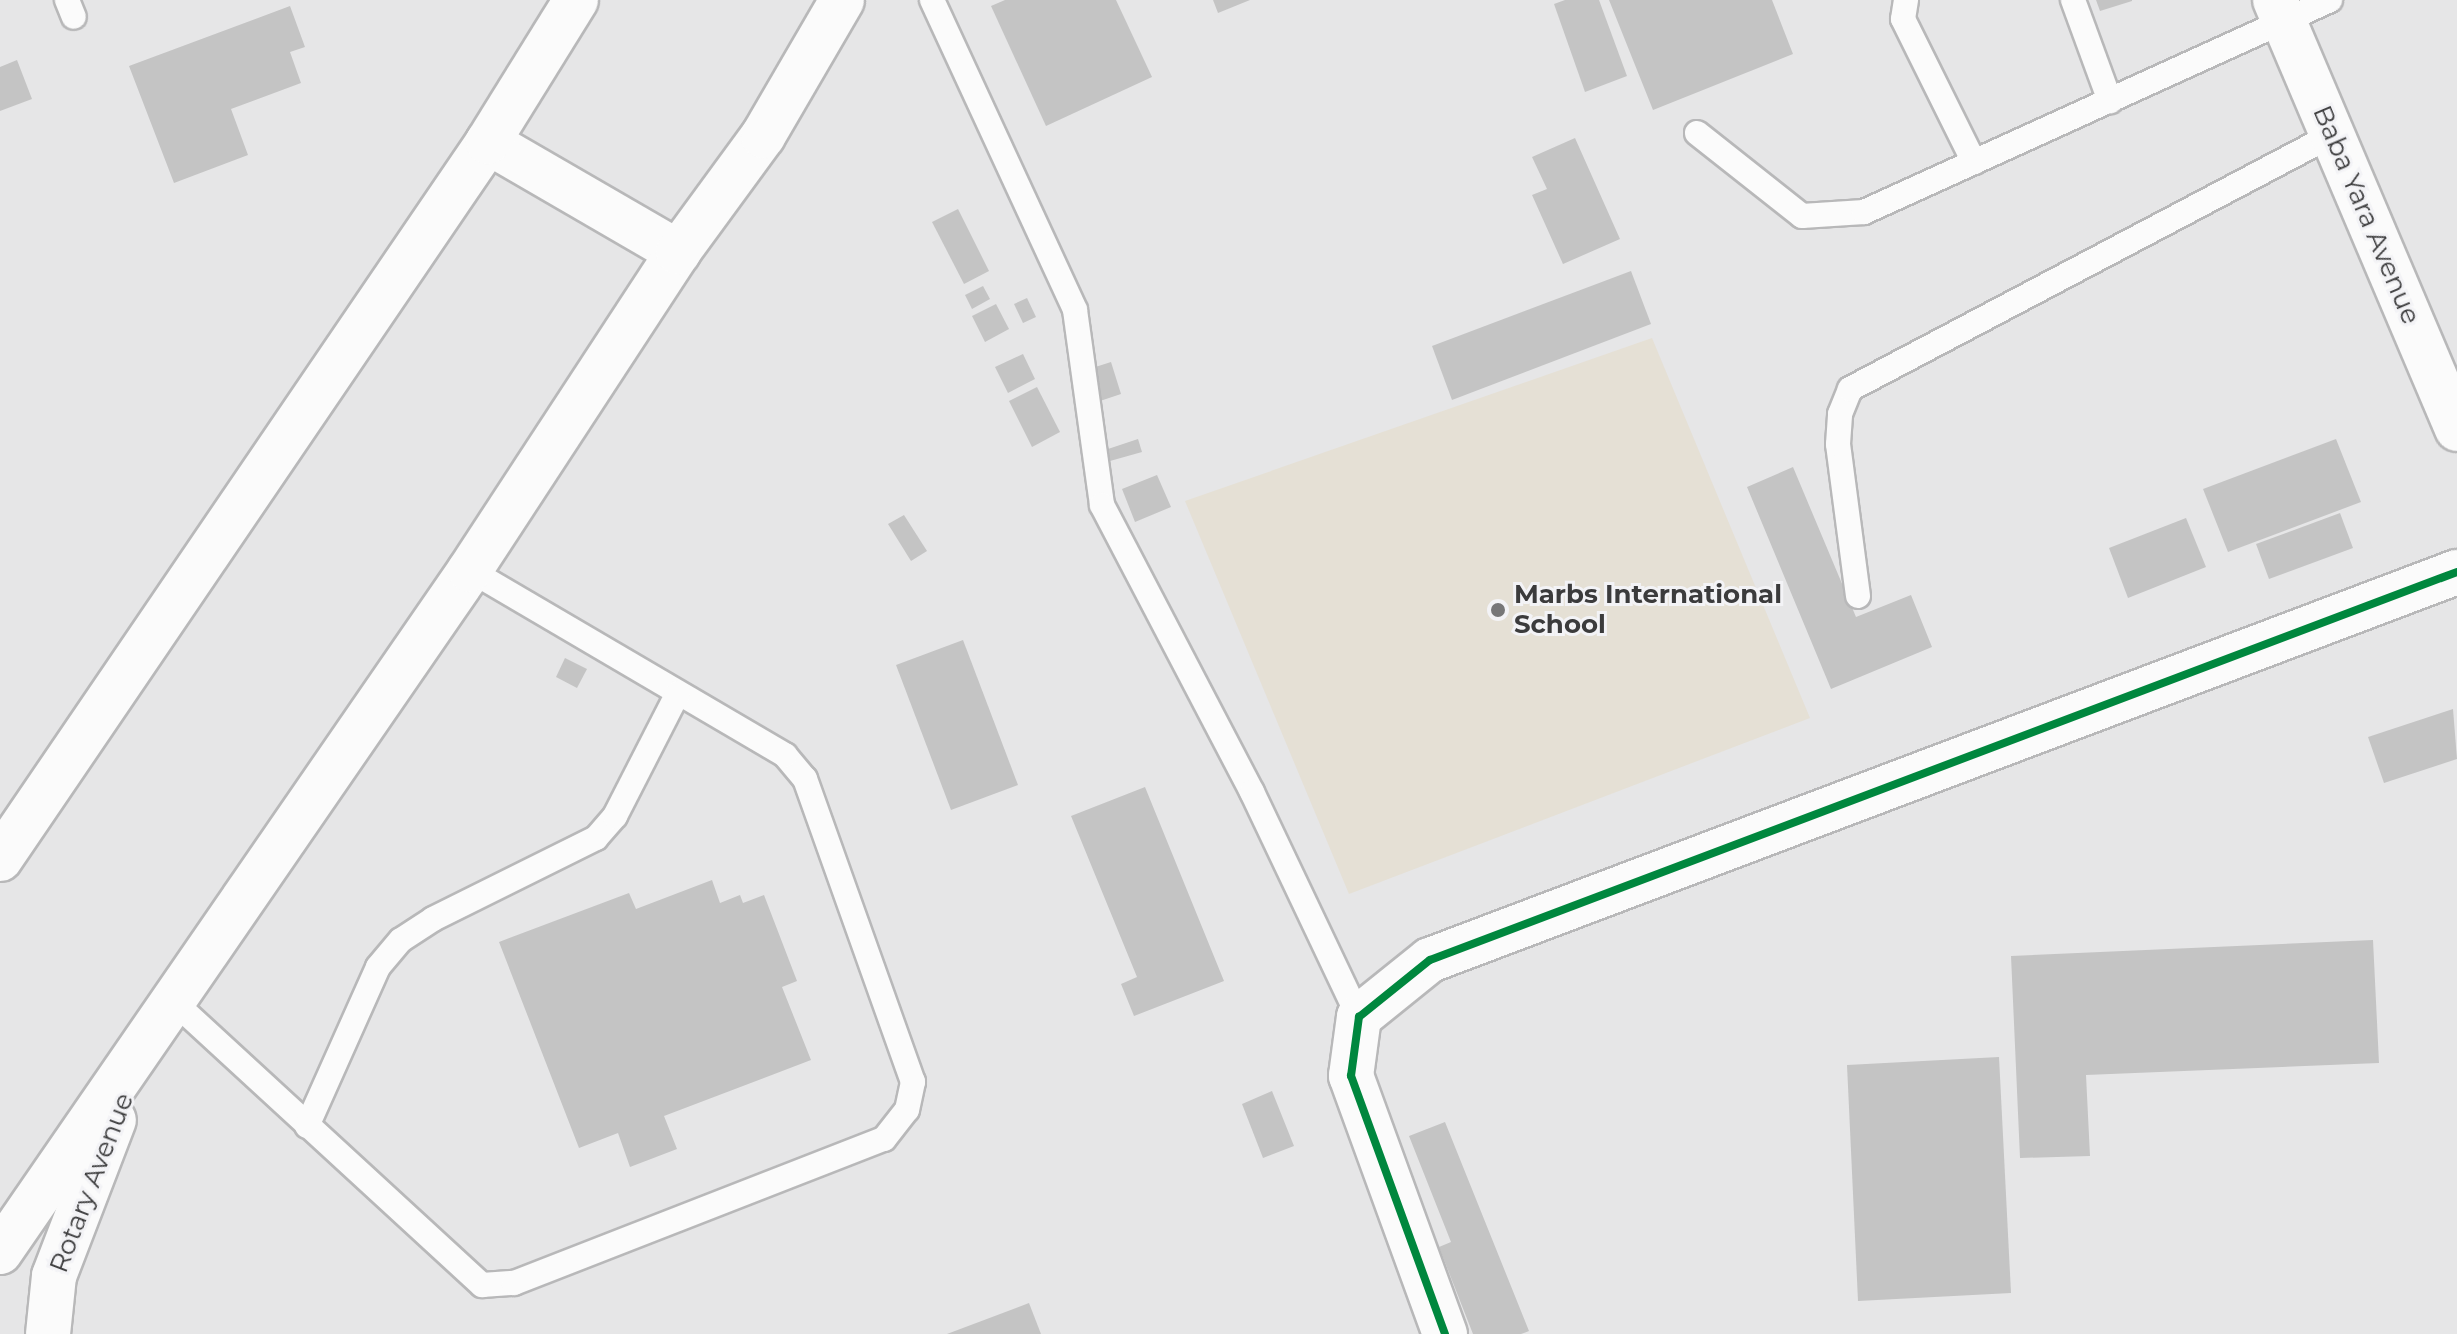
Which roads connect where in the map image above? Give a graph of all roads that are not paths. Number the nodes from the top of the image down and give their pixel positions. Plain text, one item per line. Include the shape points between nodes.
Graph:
1 (576, 0) edge
2 (842, 0) edge
3 (932, 0) edge
4 (1906, 0) edge
5 (2073, 0) edge
6 (2330, 0) edge
7 (2279, 11) edge
8 (2110, 101) junction
9 (1697, 133) dead end
10 (2332, 135) junction
11 (488, 142) junction
12 (1974, 162) junction
13 (678, 252) junction
14 (2457, 429) edge
15 (470, 570) junction
16 (2457, 572) edge
17 (1858, 596) dead end
18 (678, 693) junction
19 (0, 859) edge
20 (1359, 1017) junction
21 (162, 1019) junction
22 (307, 1126) junction
23 (0, 1252) edge
24 (48, 1334) edge
25 (1445, 1334) edge

1 - 11 main road
2 - 13 main road via 763,136
3 - 20 lane via 1075,310 1102,505 1252,792
4 - 12 lane via 1903,19
5 - 8 lane
6 - 7 lane
7 - 8 lane
7 - 10 main road, Baba Yara Avenue
8 - 12 lane
9 - 12 lane via 1802,216 1864,212
10 - 14 main road, Baba Yara Avenue
10 - 17 lane via 1850,389 1840,414 1838,444
11 - 13 main road
11 - 19 main road
13 - 15 main road
15 - 18 lane
15 - 21 main road
16 - 20 main road via 1430,960
18 - 22 lane via 615,816 596,838 401,940 378,967
18 - 22 lane via 785,755 805,779 913,1082 907,1110 884,1139 514,1283 482,1285
20 - 25 main road via 1351,1076
21 - 22 lane
21 - 23 main road
21 - 24 main road, Rotary Avenue via 54,1276

